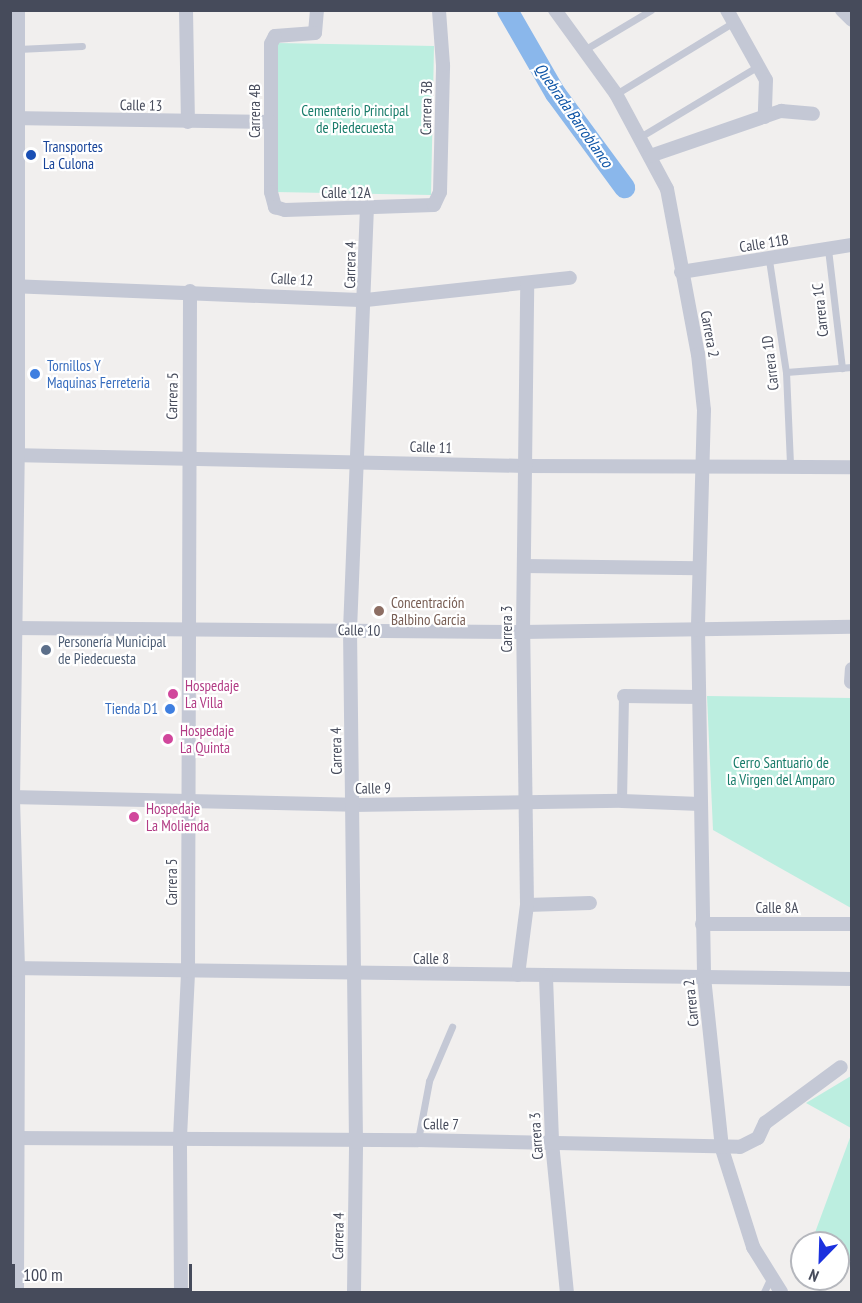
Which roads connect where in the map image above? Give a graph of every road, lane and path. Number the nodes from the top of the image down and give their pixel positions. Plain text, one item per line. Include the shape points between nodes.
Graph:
1 (16, 10) edge
2 (186, 10) edge
3 (439, 10) edge
4 (555, 10) edge
5 (651, 10) edge
6 (842, 10) edge
7 (731, 16) edge
8 (317, 17) edge
9 (852, 20) edge
10 (82, 46) dead end
11 (16, 49) junction
12 (584, 50) junction
13 (758, 66) junction
14 (616, 94) junction
15 (813, 114) dead end
16 (765, 117) junction
17 (13, 118) edge
18 (188, 122) junction
19 (271, 122) junction
20 (640, 137) junction
21 (650, 156) junction
22 (271, 192) joint
23 (434, 206) joint
24 (367, 209) junction
25 (852, 245) edge
26 (828, 249) junction
27 (769, 260) junction
28 (681, 272) junction
29 (570, 278) dead end
30 (527, 283) junction
31 (14, 286) edge
32 (190, 291) junction
33 (366, 300) junction
34 (852, 367) edge
35 (842, 368) junction
36 (786, 372) junction
37 (13, 455) edge
38 (188, 456) junction
39 (356, 462) junction
40 (702, 465) junction
41 (790, 465) junction
42 (525, 466) junction
43 (852, 467) edge
44 (524, 566) junction
45 (699, 568) junction
46 (852, 627) edge
47 (11, 628) edge
48 (186, 628) junction
49 (698, 629) junction
50 (350, 630) junction
51 (523, 632) junction
52 (852, 669) edge
53 (851, 682) edge
54 (624, 696) joint
55 (699, 697) junction
56 (11, 797) edge
57 (188, 799) junction
58 (622, 801) junction
59 (523, 802) junction
60 (700, 804) junction
61 (353, 805) junction
62 (590, 903) dead end
63 (527, 905) junction
64 (702, 924) junction
65 (852, 924) edge
66 (13, 968) edge
67 (188, 971) junction
68 (354, 975) junction
69 (518, 975) junction
70 (546, 977) junction
71 (704, 977) junction
72 (852, 979) edge
73 (452, 1027) dead end
74 (841, 1067) dead end
75 (180, 1137) junction
76 (12, 1138) edge
77 (418, 1140) junction
78 (356, 1142) junction
79 (552, 1143) junction
80 (722, 1149) junction
81 (770, 1279) junction
82 (15, 1293) edge
83 (181, 1293) edge
84 (354, 1293) edge
85 (567, 1293) edge
86 (764, 1293) edge
87 (781, 1293) edge

1 - 11 street
2 - 18 street
3 - 23 street, Carrera 3B via 443,65 441,169 440,192
4 - 12 street, Carrera 2
5 - 12 lane
6 - 9 street
7 - 13 street
7 - 14 lane
8 - 19 street, Carrera 4B via 315,33 281,35 271,44
10 - 11 lane
11 - 17 street
12 - 14 street, Carrera 2
13 - 16 street via 768,90
13 - 20 lane
14 - 20 street, Carrera 2
15 - 16 street via 795,110
16 - 21 street
17 - 18 street, Calle 13
17 - 31 street
18 - 19 street, Calle 13
19 - 22 street, Carrera 4B
20 - 21 street, Carrera 2
21 - 28 street, Carrera 2 via 667,189
22 - 24 street, Calle 12A via 275,207 285,210
23 - 24 street, Calle 12A
24 - 33 street, Carrera 4
25 - 26 street, Calle 11B
26 - 27 street, Calle 11B
26 - 35 lane, Carrera 1C
27 - 28 street, Calle 11B
27 - 36 lane, Carrera 1D
28 - 40 street, Carrera 2 via 703,399
29 - 30 street, Calle 12
30 - 33 street, Calle 12
30 - 42 street, Carrera 3
31 - 32 street, Calle 12
31 - 37 street
32 - 33 street, Calle 12
32 - 38 street, Carrera 5
33 - 39 street, Carrera 4
34 - 35 lane
35 - 36 lane
36 - 41 lane, Carrera 1D
37 - 38 street, Calle 11
37 - 47 street
38 - 39 street, Calle 11
38 - 48 street, Carrera 5
39 - 42 street, Calle 11
39 - 50 street, Carrera 4
40 - 41 street, Calle 11
40 - 42 street, Calle 11
40 - 45 street, Carrera 2
41 - 43 street, Calle 11
42 - 44 street, Carrera 3
44 - 45 street
44 - 51 street, Carrera 3
45 - 49 street, Carrera 2
46 - 49 street, Calle 10
47 - 48 street, Calle 10
47 - 56 street
48 - 50 street, Calle 10
48 - 57 street, Carrera 5
49 - 51 street, Calle 10
49 - 55 street, Carrera 2
50 - 51 street, Calle 10
50 - 61 street, Carrera 4
51 - 59 street, Carrera 3
52 - 53 street
54 - 55 street
54 - 58 street
55 - 60 street, Carrera 2
56 - 57 street, Calle 9
56 - 66 street
57 - 61 street, Calle 9
57 - 67 street, Carrera 5
58 - 59 street, Calle 9
58 - 60 street, Calle 9
59 - 61 street, Calle 9
59 - 63 street, Carrera 3
60 - 64 street, Carrera 2
61 - 68 street, Carrera 4
62 - 63 street
63 - 69 street, Carrera 3
64 - 65 street, Calle 8A
64 - 71 street, Carrera 2
66 - 67 street, Calle 8
66 - 76 street
67 - 68 street, Calle 8
67 - 75 street, Carrera 5
68 - 69 street, Calle 8
68 - 78 street, Carrera 4
69 - 70 street, Calle 8
70 - 71 street, Calle 8
70 - 79 street, Carrera 3
71 - 72 street, Calle 8
71 - 80 street, Carrera 2
73 - 77 lane via 429,1081
74 - 80 street, Calle 7 via 765,1123 758,1138 740,1147
75 - 76 street, Calle 7
75 - 78 street, Calle 7
75 - 83 street, Carrera 5
76 - 82 street
77 - 78 street, Calle 7
77 - 79 street, Calle 7
78 - 84 street, Carrera 4
79 - 80 street, Calle 7
79 - 85 street, Carrera 3
80 - 81 street, Carrera 2 via 753,1247
81 - 86 lane
81 - 87 street, Carrera 2

